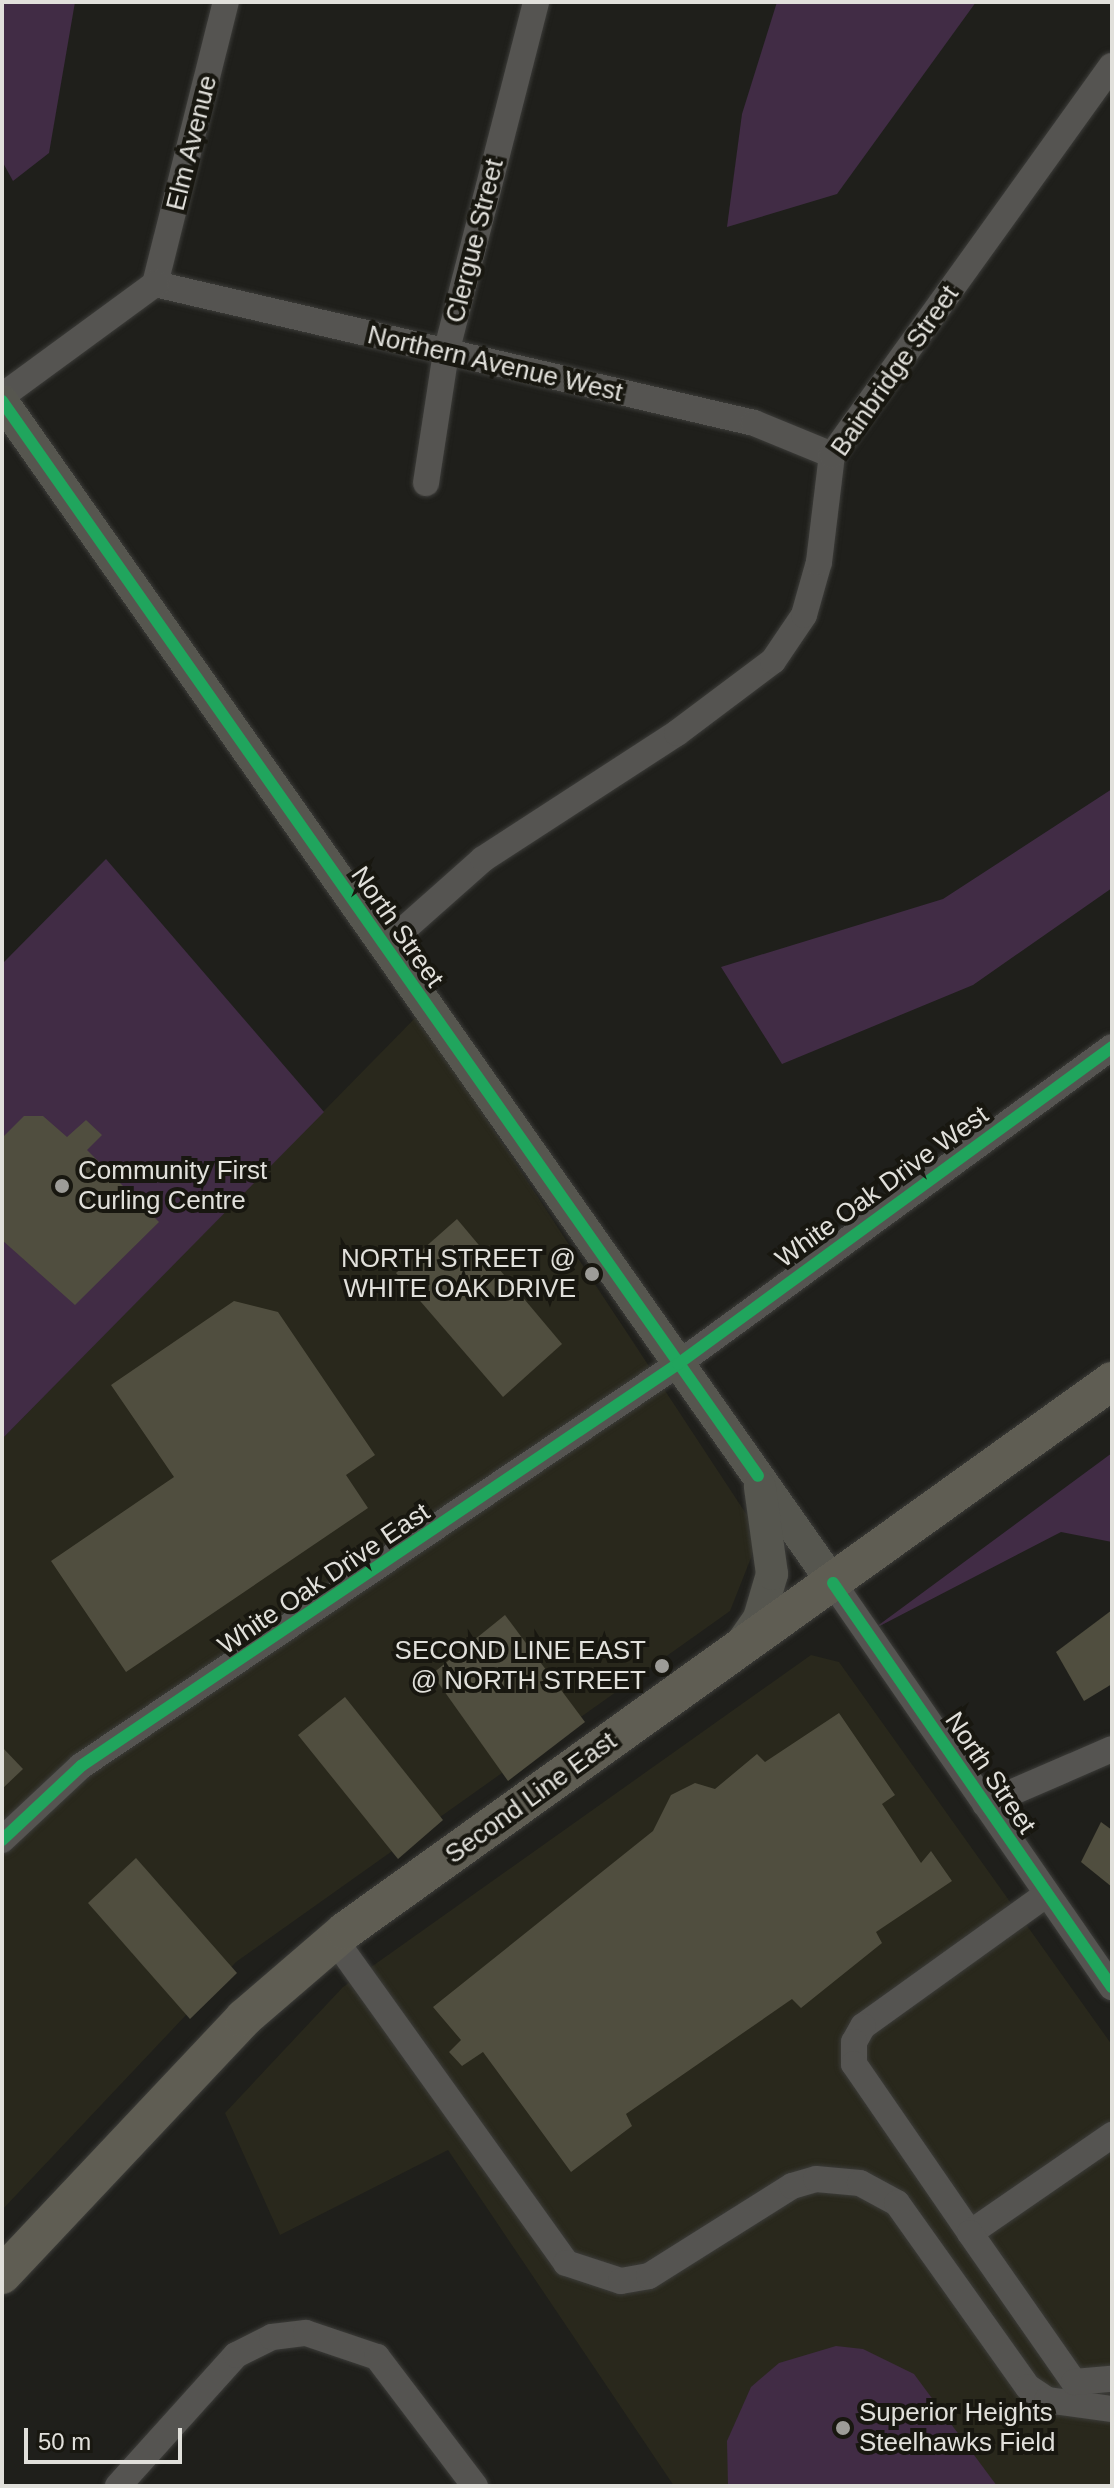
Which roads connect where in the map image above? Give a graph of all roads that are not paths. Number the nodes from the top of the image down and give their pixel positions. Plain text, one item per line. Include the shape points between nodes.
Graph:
1 (226, 2) edge
2 (536, 2) edge
3 (1112, 66) edge
4 (155, 284) junction
5 (446, 353) junction
6 (2, 399) edge
7 (832, 455) junction
8 (426, 483) dead end
9 (384, 947) junction
10 (1112, 1047) edge
11 (678, 1364) junction
12 (1112, 1381) edge
13 (758, 1476) junction
14 (833, 1583) junction
15 (735, 1653) junction
16 (1112, 1749) edge
17 (985, 1804) junction
18 (2, 1840) edge
19 (1047, 1894) junction
20 (335, 1940) junction
21 (1112, 1987) edge
22 (1112, 2135) edge
23 (970, 2233) junction
24 (2, 2275) edge
25 (1112, 2379) edge
26 (1112, 2409) edge
27 (118, 2486) edge
28 (475, 2486) edge

1 - 4 street, Elm Avenue
2 - 5 street, Clergue Street
3 - 7 street, Bainbridge Street
4 - 5 street, Northern Avenue West
4 - 6 street
5 - 7 street, Northern Avenue West via 754,423
5 - 8 street, Clergue Street
6 - 9 main road, North Street
7 - 9 street, Bainbridge Street via 819,562 804,615 773,661 483,859
9 - 11 main road, North Street
10 - 11 street, White Oak Drive West
11 - 13 main road, North Street
11 - 18 street, White Oak Drive East via 81,1766
12 - 14 highway, Second Line East
13 - 14 main road, North Street
13 - 15 main road via 772,1574 759,1618
14 - 15 highway, Second Line East
14 - 17 street, North Street
15 - 20 highway, Second Line East
16 - 17 street
17 - 19 street, North Street
19 - 21 street, North Street
19 - 23 street via 878,2013 854,2042 854,2064
20 - 24 highway, Second Line East via 244,2018
20 - 26 street via 566,2263 621,2281 649,2276 792,2186 816,2179 860,2183 897,2203 1028,2387 1047,2400
22 - 23 street
23 - 25 street via 1074,2382
27 - 28 street via 236,2355 272,2337 306,2333 377,2357

